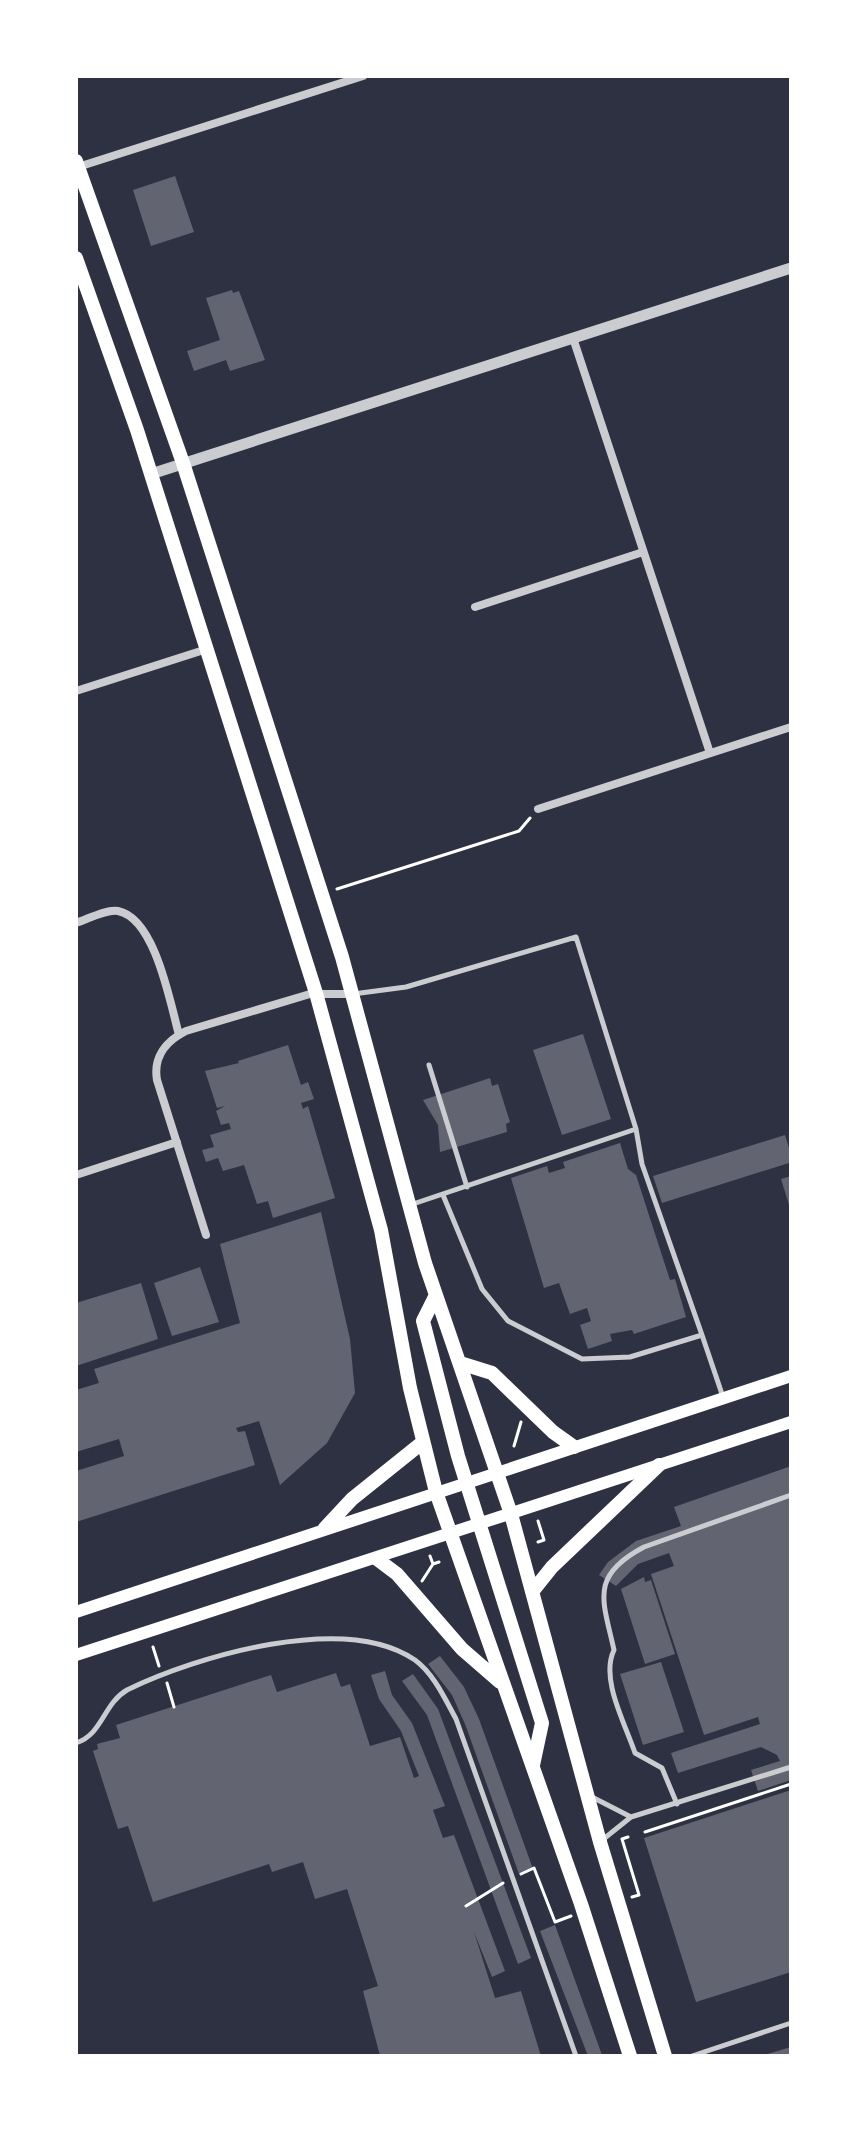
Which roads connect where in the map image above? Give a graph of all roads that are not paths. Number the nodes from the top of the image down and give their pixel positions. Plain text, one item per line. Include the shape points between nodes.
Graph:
1 (363, 76) edge
2 (344, 79) edge
3 (77, 164) edge
4 (76, 258) edge
5 (791, 268) edge
6 (573, 338) junction
7 (183, 463) junction
8 (151, 474) junction
9 (643, 552) junction
10 (475, 607) dead end
11 (208, 649) junction
12 (76, 691) edge
13 (791, 727) edge
14 (710, 753) junction
15 (538, 809) road end
16 (76, 923) edge
17 (316, 993) junction
18 (352, 994) junction
19 (179, 1035) junction
20 (429, 1065) dead end
21 (636, 1129) junction
22 (177, 1142) junction
23 (76, 1175) edge
24 (467, 1187) junction
25 (443, 1195) junction
26 (409, 1206) junction
27 (206, 1235) dead end
28 (436, 1295) junction
29 (702, 1335) junction
30 (460, 1363) junction
31 (791, 1376) edge
32 (723, 1398) junction
33 (791, 1422) edge
34 (423, 1442) junction
35 (574, 1447) junction
36 (659, 1465) junction
37 (498, 1472) junction
38 (466, 1482) junction
39 (436, 1492) junction
40 (791, 1495) edge
41 (511, 1514) junction
42 (480, 1524) junction
43 (325, 1528) junction
44 (450, 1535) junction
45 (377, 1559) junction
46 (532, 1592) junction
47 (76, 1612) edge
48 (76, 1655) edge
49 (503, 1685) junction
50 (76, 1743) edge
51 (533, 1765) junction
52 (791, 1767) edge
53 (587, 1795) junction
54 (677, 1804) junction
55 (631, 1817) junction
56 (600, 1842) junction
57 (791, 2023) edge
58 (576, 2056) edge
59 (630, 2056) edge
60 (665, 2056) edge
61 (692, 2056) edge

1 - 2 street
2 - 3 street
3 - 7 main road
4 - 8 main road
5 - 6 street
6 - 7 street
6 - 9 street
7 - 8 street
7 - 18 main road
8 - 11 main road
9 - 10 street
9 - 14 street
11 - 12 street
11 - 17 main road
13 - 14 street
14 - 15 street
16 - 19 street via 115,910 134,917 150,938
17 - 18 street
17 - 19 street
17 - 34 main road via 381,1230
18 - 21 lane via 406,987 576,937
18 - 26 main road
19 - 22 street via 158,1058 155,1072
20 - 24 lane
21 - 24 lane
21 - 29 lane via 642,1164
22 - 23 street
22 - 27 street
24 - 25 lane
25 - 26 lane
25 - 29 lane via 482,1289 508,1321 582,1359 630,1357
26 - 28 main road
28 - 30 main road
28 - 38 main road via 423,1321
29 - 32 lane
30 - 35 main road via 492,1373
30 - 37 main road
31 - 32 main road
32 - 35 main road
33 - 36 main road
34 - 39 main road
34 - 43 main road
35 - 37 main road
36 - 41 main road
36 - 46 main road
37 - 38 main road
37 - 41 main road
38 - 39 main road
38 - 42 main road
39 - 43 main road
39 - 44 main road
40 - 54 lane via 644,1547 621,1559 607,1579 601,1604 614,1650 607,1664 614,1690 635,1753 662,1768
41 - 42 main road
41 - 46 main road
42 - 44 main road
42 - 51 main road via 542,1723
43 - 47 main road
44 - 45 main road
44 - 49 main road
45 - 48 main road
45 - 49 main road
46 - 53 main road
49 - 51 main road
50 - 58 lane via 97,1729 118,1695 261,1645 323,1637 377,1644 414,1660 435,1681 456,1719
51 - 59 main road
52 - 54 lane
53 - 55 lane
53 - 56 main road
54 - 55 lane
55 - 56 lane
56 - 60 main road
57 - 61 lane

